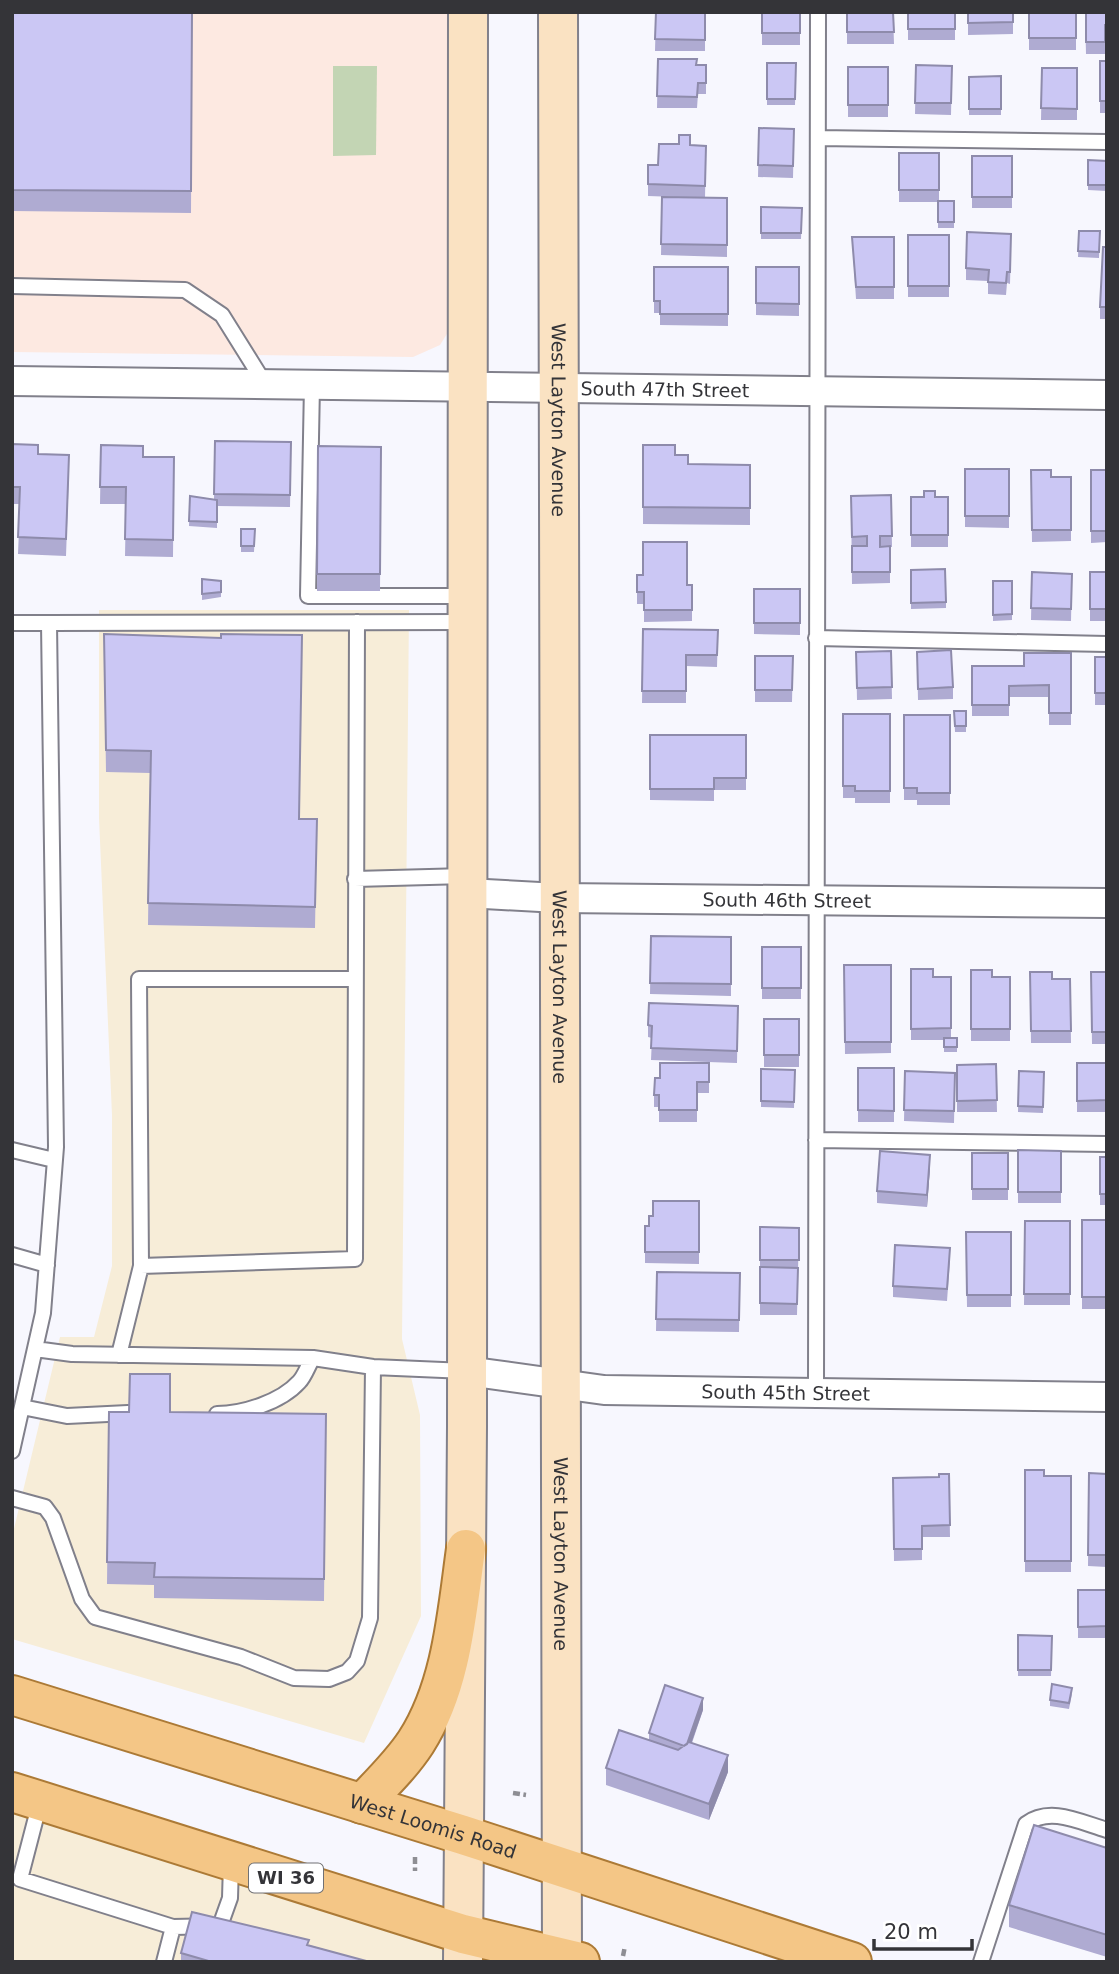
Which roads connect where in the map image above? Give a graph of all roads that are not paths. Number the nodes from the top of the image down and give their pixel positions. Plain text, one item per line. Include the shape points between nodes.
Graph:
1 (468, 12) edge
2 (558, 12) edge
3 (818, 12) edge
4 (818, 138) junction
5 (1107, 142) edge
6 (12, 286) edge
7 (12, 381) edge
8 (265, 384) junction
9 (312, 385) junction
10 (467, 387) junction
11 (558, 387) junction
12 (817, 391) junction
13 (1107, 395) edge
14 (467, 609) junction
15 (356, 622) junction
16 (12, 623) edge
17 (49, 623) junction
18 (816, 638) junction
19 (1107, 643) edge
20 (355, 879) junction
21 (467, 885) junction
22 (558, 898) junction
23 (816, 900) junction
24 (1107, 903) edge
25 (355, 979) junction
26 (816, 1140) junction
27 (1107, 1144) edge
28 (12, 1150) edge
29 (54, 1160) junction
30 (12, 1255) edge
31 (47, 1265) junction
32 (141, 1266) junction
33 (35, 1349) junction
34 (119, 1355) junction
35 (313, 1358) junction
36 (373, 1367) junction
37 (467, 1371) junction
38 (561, 1385) junction
39 (816, 1392) junction
40 (1107, 1397) edge
41 (22, 1407) junction
42 (129, 1413) edge
43 (206, 1415) edge
44 (12, 1451) edge
45 (12, 1498) edge
46 (466, 1549) junction
47 (12, 1695) edge
48 (27, 1797) edge
49 (362, 1804) junction
50 (1107, 1830) edge
51 (463, 1835) junction
52 (231, 1861) junction
53 (564, 1867) junction
54 (173, 1927) junction
55 (463, 1948) edge
56 (568, 1960) edge
57 (164, 1962) edge
58 (852, 1962) edge
59 (981, 1962) edge

1 - 10 main road
2 - 11 main road, West Layton Avenue
3 - 4 lane
4 - 5 lane
4 - 12 lane
6 - 8 lane via 185,290 222,316
7 - 8 street, South 47th Street
8 - 9 street, South 47th Street
9 - 10 street, South 47th Street
9 - 14 lane via 308,596
10 - 11 street, South 47th Street
10 - 14 main road
11 - 12 street, South 47th Street
11 - 22 main road, West Layton Avenue
12 - 13 street, South 47th Street
12 - 18 lane
14 - 15 lane
14 - 21 main road
15 - 17 lane
15 - 20 lane
16 - 17 lane
17 - 29 lane
18 - 19 lane
18 - 23 lane
20 - 21 lane
20 - 25 lane
21 - 22 street, South 46th Street
21 - 37 main road
22 - 23 street, South 46th Street
22 - 38 main road, West Layton Avenue
23 - 24 street, South 46th Street
23 - 26 lane
25 - 32 lane via 355,1259
25 - 32 lane via 139,979
26 - 27 lane
26 - 39 lane
28 - 29 lane
29 - 31 lane
30 - 31 lane
31 - 33 lane
32 - 34 lane
33 - 34 lane
33 - 41 lane
34 - 35 lane
35 - 36 lane
35 - 43 lane via 299,1382 271,1401 230,1414
36 - 37 lane
36 - 45 lane via 370,1618 356,1661 347,1672 328,1679 294,1678 241,1657 95,1617 82,1599 53,1518 45,1507
37 - 38 street, South 45th Street
37 - 46 main road
38 - 39 street, South 45th Street via 604,1390
38 - 53 main road, West Layton Avenue
39 - 40 street, South 45th Street
41 - 42 lane via 67,1416
41 - 44 lane
46 - 49 main road via 449,1656 430,1718 404,1759
46 - 51 main road
47 - 49 main road, West Loomis Road
48 - 52 main road, WI 36
48 - 54 lane via 20,1879
49 - 51 main road, West Loomis Road
50 - 59 lane via 1052,1814 1038,1815 1026,1824
51 - 53 main road, West Loomis Road
51 - 55 main road
52 - 54 lane via 227,1928
52 - 55 main road, WI 36
53 - 56 main road, West Layton Avenue
53 - 58 main road, West Loomis Road
54 - 57 lane
55 - 56 main road, WI 36

